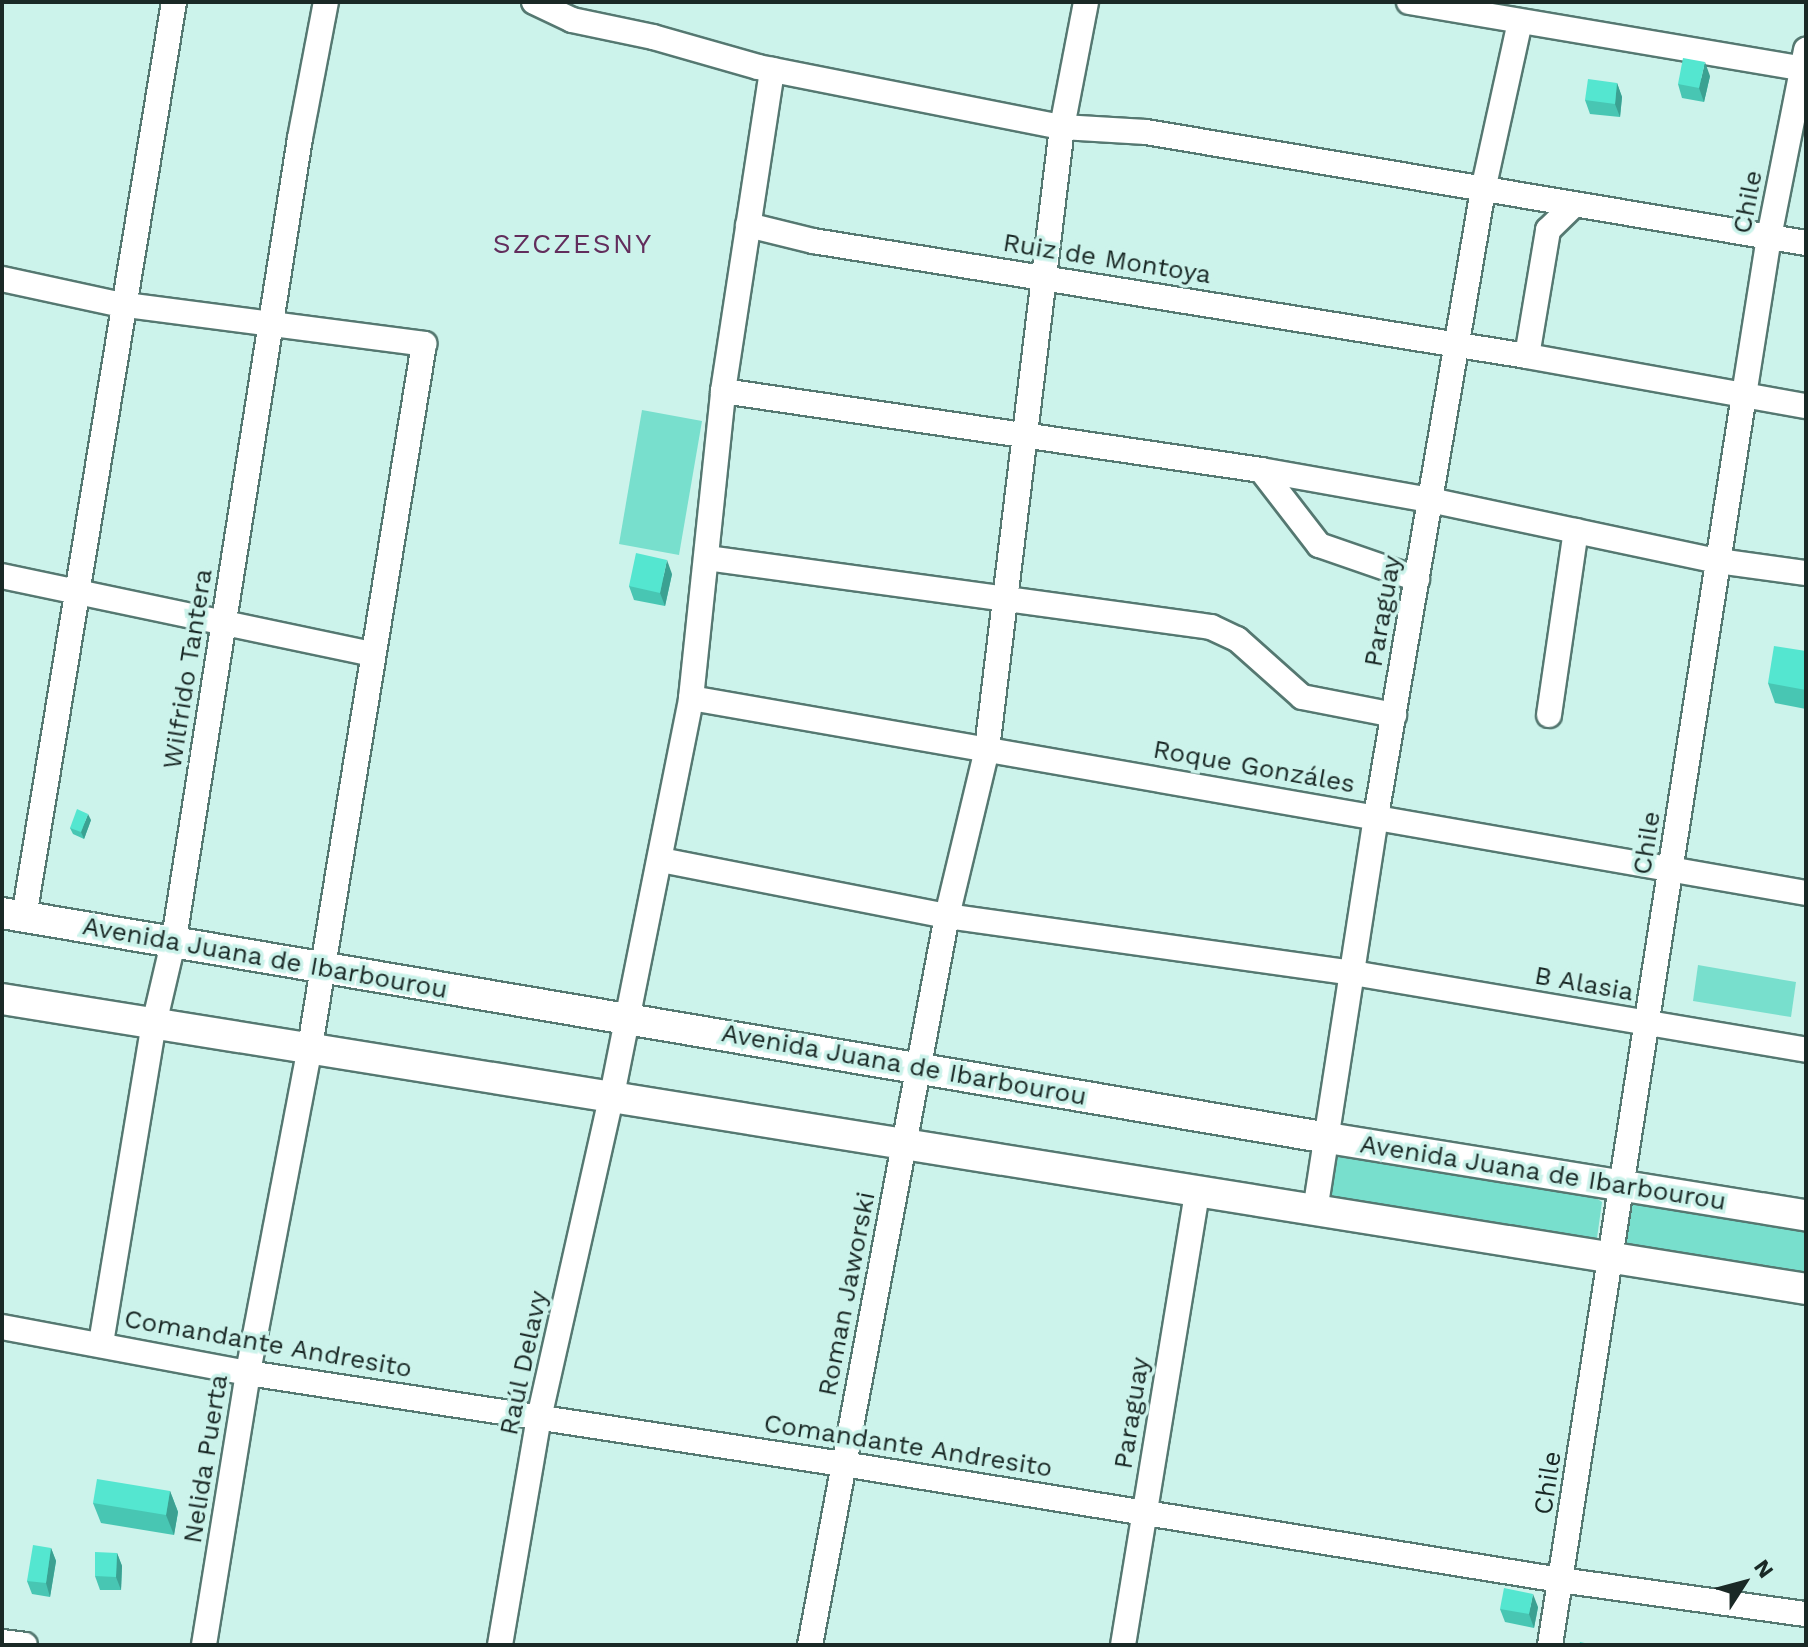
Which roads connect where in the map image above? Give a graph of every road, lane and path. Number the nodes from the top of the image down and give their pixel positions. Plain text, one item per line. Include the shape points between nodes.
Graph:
1 (174, 2) edge
2 (326, 2) edge
3 (534, 2) edge
4 (1086, 2) edge
5 (1409, 2) edge
6 (1520, 22) junction
7 (1805, 63) edge
8 (772, 70) junction
9 (1062, 127) junction
10 (1483, 190) junction
11 (1574, 205) junction
12 (748, 225) junction
13 (1769, 237) junction
14 (1806, 243) edge
15 (1047, 278) junction
16 (2, 279) edge
17 (123, 304) junction
18 (271, 324) junction
19 (1458, 345) junction
20 (1527, 356) junction
21 (723, 391) junction
22 (1744, 395) junction
23 (1806, 406) edge
24 (1026, 436) junction
25 (1261, 470) junction
26 (1430, 500) junction
27 (1576, 531) junction
28 (707, 558) junction
29 (1718, 561) junction
30 (1806, 573) edge
31 (2, 576) edge
32 (1417, 579) junction
33 (78, 592) junction
34 (1005, 600) junction
35 (224, 623) junction
36 (373, 654) junction
37 (691, 698) junction
38 (1394, 715) junction
39 (1549, 715) dead end
40 (987, 749) junction
41 (1376, 816) junction
42 (661, 860) junction
43 (1671, 872) junction
44 (1806, 893) edge
45 (13, 915) edge
46 (947, 916) junction
47 (173, 942) junction
48 (322, 967) junction
49 (1353, 973) junction
50 (2, 999) edge
51 (628, 1019) junction
52 (1646, 1023) junction
53 (154, 1024) junction
54 (310, 1047) junction
55 (1806, 1050) edge
56 (918, 1067) junction
57 (612, 1095) junction
58 (1328, 1138) junction
59 (904, 1142) junction
60 (1624, 1186) junction
61 (1197, 1191) junction
62 (1315, 1211) junction
63 (1806, 1215) edge
64 (1613, 1256) junction
65 (1806, 1289) edge
66 (2, 1327) edge
67 (101, 1343) junction
68 (248, 1373) junction
69 (539, 1418) junction
70 (843, 1464) junction
71 (1144, 1513) junction
72 (1560, 1580) junction
73 (1806, 1614) edge
74 (2, 1642) edge
75 (25, 1645) edge
76 (204, 1645) edge
77 (500, 1645) edge
78 (810, 1645) edge
79 (1123, 1645) edge
80 (1550, 1645) edge

1 - 17 street
2 - 18 street, Wilfrido Tantera
3 - 8 street via 572,20
4 - 9 street, Roman Jaworski
5 - 6 street
6 - 7 street
6 - 10 street, Paraguay
7 - 13 street, Chile
8 - 9 street
8 - 12 street
9 - 10 street via 1146,132
9 - 15 street, Roman Jaworski
10 - 11 street
10 - 19 street, Paraguay
11 - 13 street
11 - 20 street via 1548,230
12 - 15 street, Ruiz de Montoya via 813,241
12 - 21 street
13 - 14 street
13 - 22 street, Chile
15 - 19 street, Ruiz de Montoya
15 - 24 street, Roman Jaworski
16 - 17 street
17 - 18 street
17 - 33 street
18 - 35 street, Wilfrido Tantera
18 - 36 street, Nelida Puerta via 424,344
19 - 20 street, Ruiz de Montoya
19 - 26 street, Paraguay
20 - 22 street, Ruiz de Montoya
21 - 24 street
21 - 28 street, Raúl Delavy
22 - 23 street, Ruiz de Montoya
22 - 29 street, Chile
24 - 25 street
24 - 34 street, Roman Jaworski
25 - 26 street
25 - 32 street via 1319,545
26 - 27 street
26 - 32 street, Paraguay
27 - 29 street
27 - 39 street
28 - 34 street
28 - 37 street, Raúl Delavy
29 - 30 street
29 - 43 street, Chile
31 - 33 street
32 - 38 street, Paraguay
33 - 35 street
33 - 45 street
34 - 38 street via 1211,627 1237,639 1302,697
34 - 40 street, Roman Jaworski
35 - 36 street
35 - 47 street, Wilfrido Tantera
36 - 48 street, Nelida Puerta
37 - 40 street, Roque Gonzáles
37 - 42 street, Raúl Delavy
38 - 41 street, Paraguay
40 - 41 street, Roque Gonzáles
40 - 46 street, Roman Jaworski
41 - 43 street, Roque Gonzáles
41 - 49 street, Paraguay
42 - 46 street, B Alasia
42 - 51 street, Raúl Delavy
43 - 44 street, Roque Gonzáles
43 - 52 street, Chile
45 - 47 main road, Avenida Juana de Ibarbourou
46 - 49 street, B Alasia
46 - 56 street, Roman Jaworski
47 - 48 main road, Avenida Juana de Ibarbourou
47 - 53 street, Wilfrido Tantera
48 - 51 main road, Avenida Juana de Ibarbourou
48 - 54 street, Nelida Puerta
49 - 52 street, B Alasia
49 - 58 street, Paraguay
50 - 53 main road
51 - 56 main road, Avenida Juana de Ibarbourou
51 - 57 street, Raúl Delavy
52 - 55 street, B Alasia
52 - 60 street, Chile
53 - 54 main road
53 - 67 street, Wilfrido Tantera
54 - 57 main road
54 - 68 street, Nelida Puerta
56 - 58 main road, Avenida Juana de Ibarbourou
56 - 59 street, Roman Jaworski
57 - 59 main road
57 - 69 street, Raúl Delavy
58 - 60 main road, Avenida Juana de Ibarbourou
58 - 62 street, Paraguay
59 - 61 main road
59 - 70 street, Roman Jaworski
60 - 63 main road, Avenida Juana de Ibarbourou
60 - 64 street, Chile
61 - 62 main road
61 - 71 street, Paraguay
62 - 64 main road
64 - 65 main road
64 - 72 street, Chile
66 - 67 street, Comandante Andresito
67 - 68 street, Comandante Andresito
68 - 69 street, Comandante Andresito
68 - 76 street, Nelida Puerta
69 - 70 street, Comandante Andresito
69 - 77 street, Raúl Delavy
70 - 71 street, Comandante Andresito
70 - 78 street, Roman Jaworski
71 - 72 street, Comandante Andresito
71 - 79 street, Paraguay
72 - 73 street, Comandante Andresito
72 - 80 street, Chile
74 - 75 street

